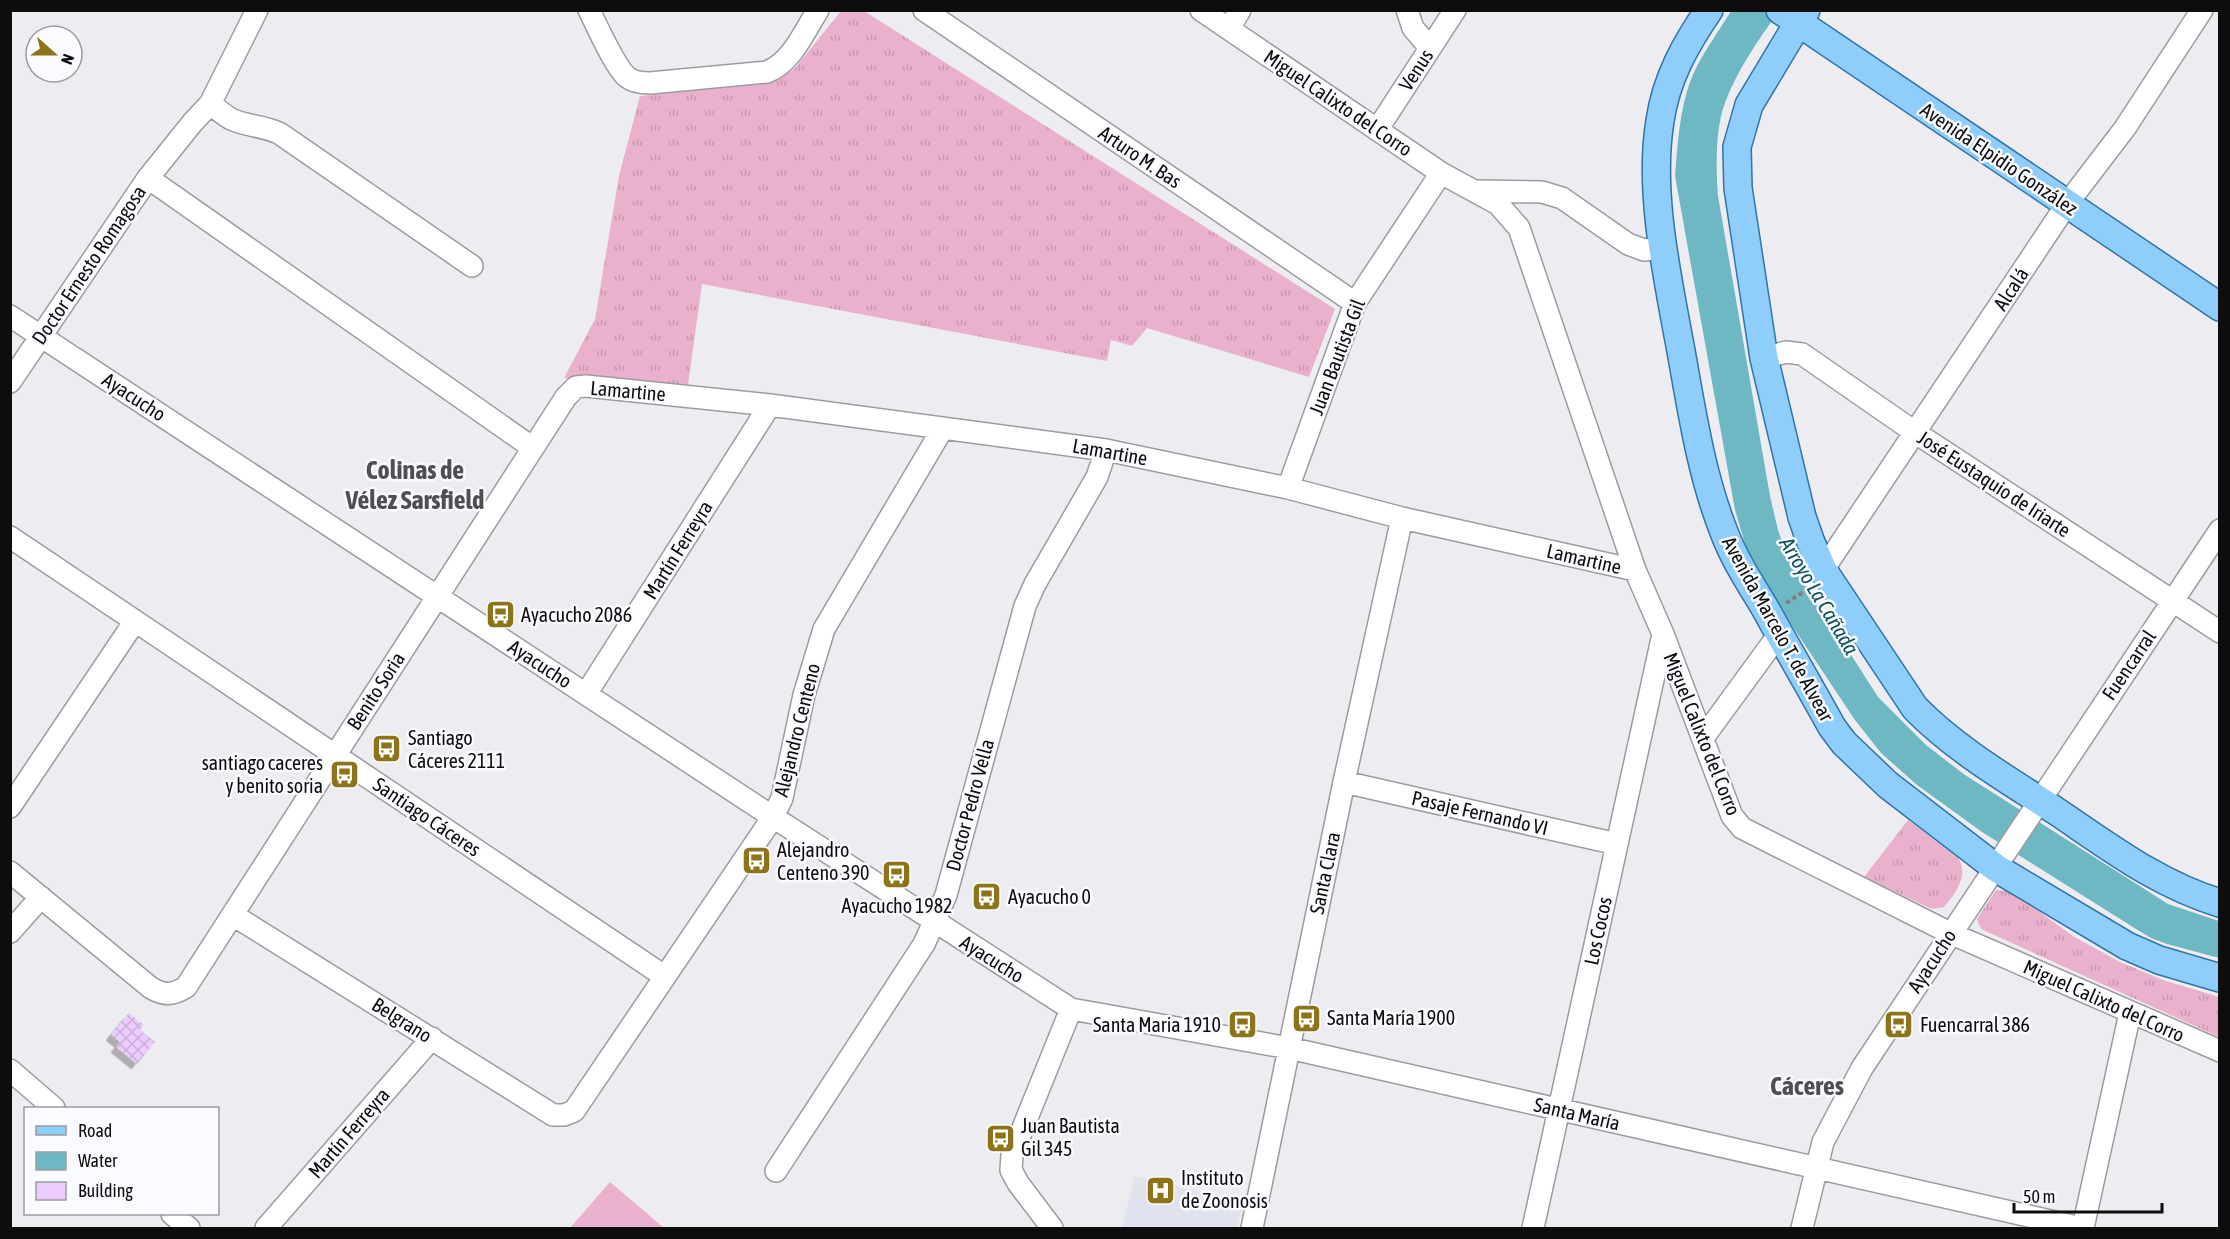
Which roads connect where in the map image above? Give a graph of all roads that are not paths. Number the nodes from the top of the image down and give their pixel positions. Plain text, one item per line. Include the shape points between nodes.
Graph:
1 (257, 10) edge
2 (589, 10) edge
3 (818, 10) edge
4 (924, 10) edge
5 (1201, 10) edge
6 (1240, 10) edge
7 (1407, 10) edge
8 (1455, 10) edge
9 (1709, 10) edge
10 (2202, 10) edge
11 (1792, 14) edge
12 (1228, 29) junction
13 (1430, 48) junction
14 (210, 104) junction
15 (1377, 130) junction
16 (1441, 173) junction
17 (148, 178) junction
18 (1477, 191) junction
19 (2067, 204) junction
20 (1662, 248) junction
21 (472, 266) dead end
22 (1355, 303) junction
23 (2220, 307) edge
24 (10, 316) edge
25 (41, 336) junction
26 (1764, 358) junction
27 (10, 382) edge
28 (576, 387) joint
29 (770, 405) junction
30 (943, 428) junction
31 (1916, 433) junction
32 (533, 448) junction
33 (1106, 450) junction
34 (1288, 488) junction
35 (1401, 518) junction
36 (2220, 530) edge
37 (10, 537) edge
38 (1635, 570) junction
39 (1825, 573) junction
40 (437, 597) junction
41 (2172, 600) junction
42 (135, 621) junction
43 (1774, 624) junction
44 (2220, 632) edge
45 (1663, 634) junction
46 (586, 694) junction
47 (1703, 738) junction
48 (335, 755) junction
49 (1344, 782) junction
50 (2036, 806) junction
51 (10, 807) edge
52 (773, 818) junction
53 (1617, 844) junction
54 (1998, 863) junction
55 (10, 872) edge
56 (41, 897) junction
57 (2220, 903) edge
58 (233, 915) junction
59 (935, 923) junction
60 (10, 932) edge
61 (1950, 933) junction
62 (664, 976) junction
63 (2220, 978) edge
64 (1071, 1009) junction
65 (2130, 1013) junction
66 (432, 1038) junction
67 (1289, 1048) junction
68 (2220, 1051) edge
69 (10, 1070) edge
70 (53, 1107) edge
71 (1559, 1110) junction
72 (574, 1111) joint
73 (1815, 1168) junction
74 (776, 1171) dead end
75 (173, 1215) edge
76 (189, 1228) edge
77 (266, 1228) edge
78 (1052, 1228) edge
79 (1252, 1228) edge
80 (1533, 1228) edge
81 (1802, 1228) edge
82 (2082, 1228) edge

1 - 14 street, Doctor Ernesto Romagosa
2 - 3 street via 618,65 627,77 639,82 777,68
4 - 22 street, Arturo M. Bas
5 - 12 street, Miguel Calixto del Corro
6 - 12 street
7 - 13 street via 1413,28
8 - 13 street, Venus
9 - 20 main road, Avenida Marcelo T. de Alvear via 1688,41 1666,90 1656,157
10 - 19 street, Alcalá via 2126,128
11 - 19 main road, Avenida Elpidio González
11 - 26 main road via 1749,105 1737,147 1738,188
12 - 15 street, Miguel Calixto del Corro
13 - 15 street, Venus
14 - 17 street, Doctor Ernesto Romagosa
14 - 21 street via 229,118 279,133
15 - 16 street, Miguel Calixto del Corro
16 - 18 street, Miguel Calixto del Corro
16 - 22 street, Juan Bautista Gil
17 - 25 street, Doctor Ernesto Romagosa
17 - 32 street
18 - 20 street, Miguel Calixto del Corro via 1542,192 1562,198 1628,244 1644,250
18 - 38 street, Miguel Calixto del Corro via 1498,204 1519,228
19 - 23 main road, Avenida Elpidio González
19 - 31 street, Alcalá
20 - 43 main road, Avenida Marcelo T. de Alvear via 1706,480 1724,534
22 - 34 street, Juan Bautista Gil
24 - 25 street, Ayacucho
25 - 27 street, Doctor Ernesto Romagosa
25 - 40 street, Ayacucho
26 - 31 street, José Eustaquio de Iriarte via 1786,352 1802,354
26 - 39 main road via 1802,518
28 - 29 street, Lamartine
28 - 32 street, Benito Soria
29 - 30 street, Lamartine
29 - 46 street, Martín Ferreyra
30 - 33 street, Lamartine
30 - 52 street, Alejandro Centeno via 824,629 804,695 782,798
31 - 39 street, Alcalá
31 - 41 street, José Eustaquio de Iriarte
32 - 40 street, Benito Soria
33 - 34 street, Lamartine
33 - 59 street, Doctor Pedro Vella via 1098,477 1025,606
34 - 35 street, Lamartine
35 - 38 street, Lamartine
35 - 49 street, Santa Clara
36 - 41 street, Fuencarral
37 - 42 street, Santiago Cáceres
38 - 45 street, Miguel Calixto del Corro
39 - 50 main road via 1914,708
40 - 46 street, Ayacucho
40 - 48 street, Benito Soria
41 - 44 street, José Eustaquio de Iriarte
41 - 50 street, Fuencarral
42 - 48 street, Santiago Cáceres
42 - 51 street
43 - 47 street
43 - 54 main road, Avenida Marcelo T. de Alvear via 1844,743 1888,785
45 - 47 street, Miguel Calixto del Corro
45 - 53 street, Los Cocos
46 - 52 street, Ayacucho
47 - 61 street, Miguel Calixto del Corro via 1732,816 1742,828
48 - 58 street, Benito Soria
48 - 62 street, Santiago Cáceres
49 - 53 street, Pasaje Fernando VI
49 - 67 street, Santa Clara
50 - 54 street, Ayacucho
50 - 57 main road via 2157,878
52 - 59 street, Ayacucho
52 - 62 street, Alejandro Centeno
53 - 71 street, Los Cocos
54 - 61 street, Ayacucho
54 - 63 main road, Avenida Marcelo T. de Alvear via 2127,946
55 - 56 street
56 - 58 street, Benito Soria via 163,994 175,994 186,987
56 - 60 street
58 - 66 street, Belgrano
59 - 64 street, Ayacucho
59 - 74 street, Doctor Pedro Vella
61 - 65 street, Miguel Calixto del Corro
61 - 73 street, Ayacucho via 1862,1068 1823,1142
62 - 72 street, Alejandro Centeno
64 - 67 street, Santa María
64 - 78 street via 1012,1155 1011,1170 1018,1183
65 - 68 street, Miguel Calixto del Corro
65 - 82 street
66 - 72 street, Belgrano via 553,1115
66 - 77 street, Martín Ferreyra
67 - 71 street, Santa María
67 - 79 street, Santa Clara
69 - 70 street
71 - 73 street, Santa María
71 - 80 street, Los Cocos
73 - 81 street, Ayacucho
73 - 82 street, Santa María
75 - 76 street

